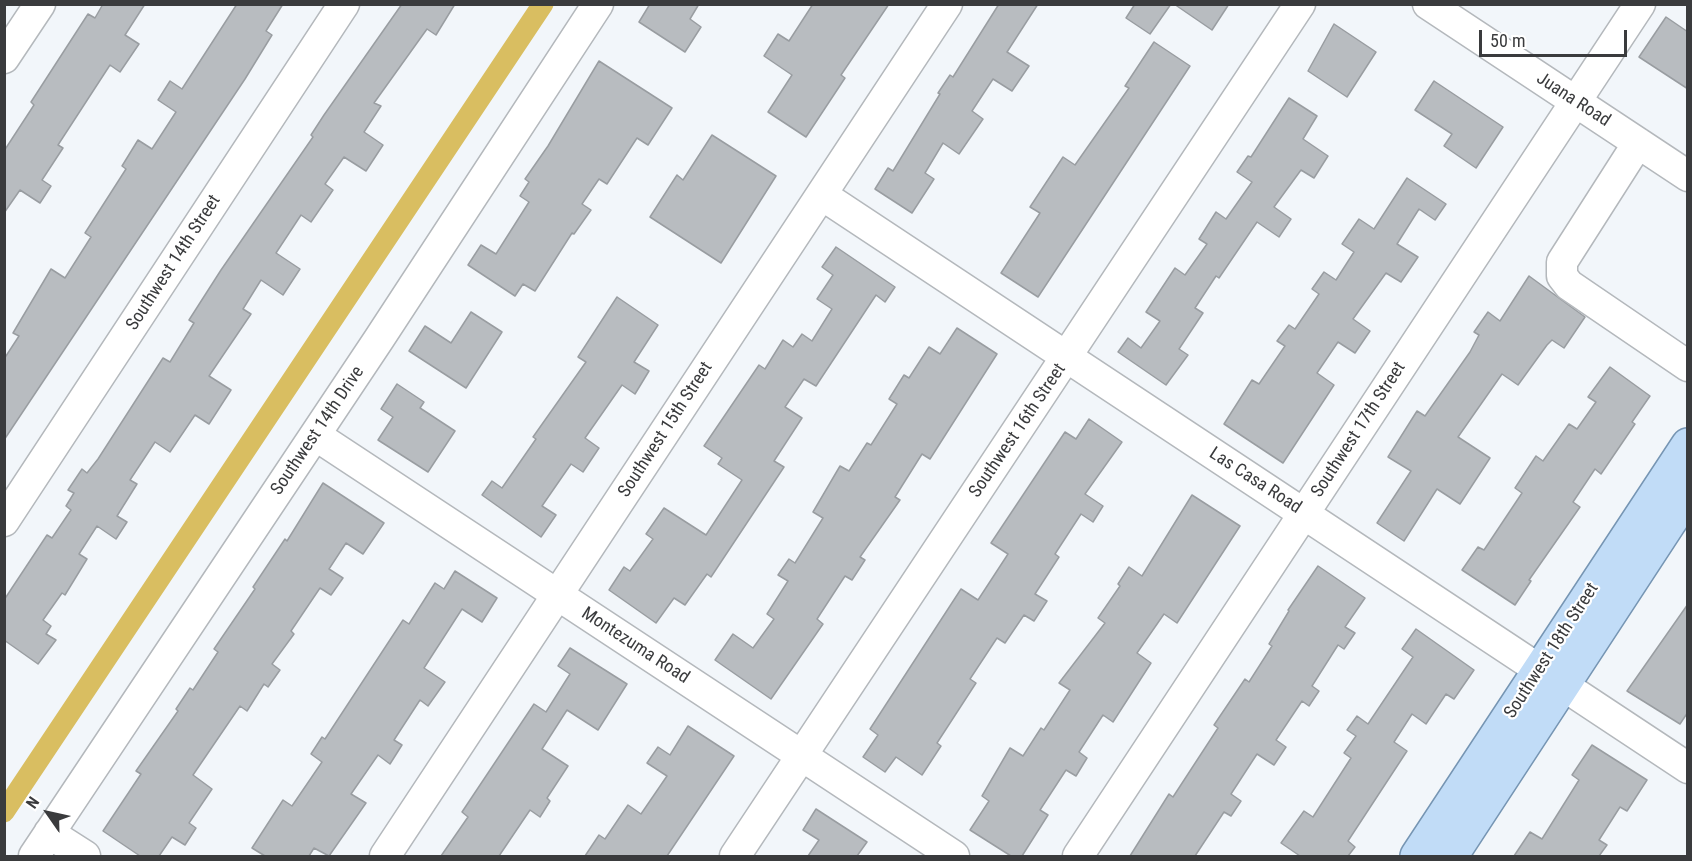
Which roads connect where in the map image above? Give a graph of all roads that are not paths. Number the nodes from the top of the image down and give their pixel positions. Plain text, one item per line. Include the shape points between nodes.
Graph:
1 (40, 4) edge
2 (344, 4) edge
3 (598, 4) edge
4 (947, 4) edge
5 (1300, 4) edge
6 (1428, 4) edge
7 (1640, 4) edge
8 (4, 58) edge
9 (1576, 102) junction
10 (1638, 143) junction
11 (1688, 176) edge
12 (822, 195) junction
13 (1067, 356) junction
14 (1688, 366) edge
15 (315, 435) junction
16 (1688, 445) edge
17 (1688, 494) edge
18 (1304, 513) junction
19 (5, 521) edge
20 (558, 595) junction
21 (1551, 678) junction
22 (802, 756) junction
23 (1688, 768) edge
24 (42, 845) edge
25 (85, 856) edge
26 (385, 856) edge
27 (735, 856) edge
28 (954, 856) edge
29 (1078, 856) edge
30 (1417, 856) edge
31 (1451, 856) edge

1 - 8 street
2 - 19 street, Southwest 14th Street
3 - 15 street, Southwest 14th Drive
4 - 12 street, Southwest 15th Street
5 - 13 street, Southwest 16th Street
6 - 9 street, Juana Road
7 - 9 street, Southwest 17th Street
9 - 10 street, Juana Road
9 - 18 street, Southwest 17th Street
10 - 11 street, Juana Road
10 - 14 street via 1562,262 1562,276 1569,285
12 - 13 street, Las Casa Road
12 - 20 street, Southwest 15th Street
13 - 18 street, Las Casa Road
13 - 22 street, Southwest 16th Street
15 - 20 street, Montezuma Road
15 - 24 street, Southwest 14th Drive
16 - 21 main road, Southwest 18th Street
17 - 21 main road, Southwest 18th Street
18 - 21 street, Las Casa Road
18 - 29 street, Southwest 17th Street
20 - 22 street, Montezuma Road
20 - 26 street, Southwest 15th Street
21 - 23 street, Las Casa Road
21 - 30 main road, Southwest 18th Street
21 - 31 main road, Southwest 18th Street
22 - 27 street, Southwest 16th Street
22 - 28 street, Montezuma Road
24 - 25 street

